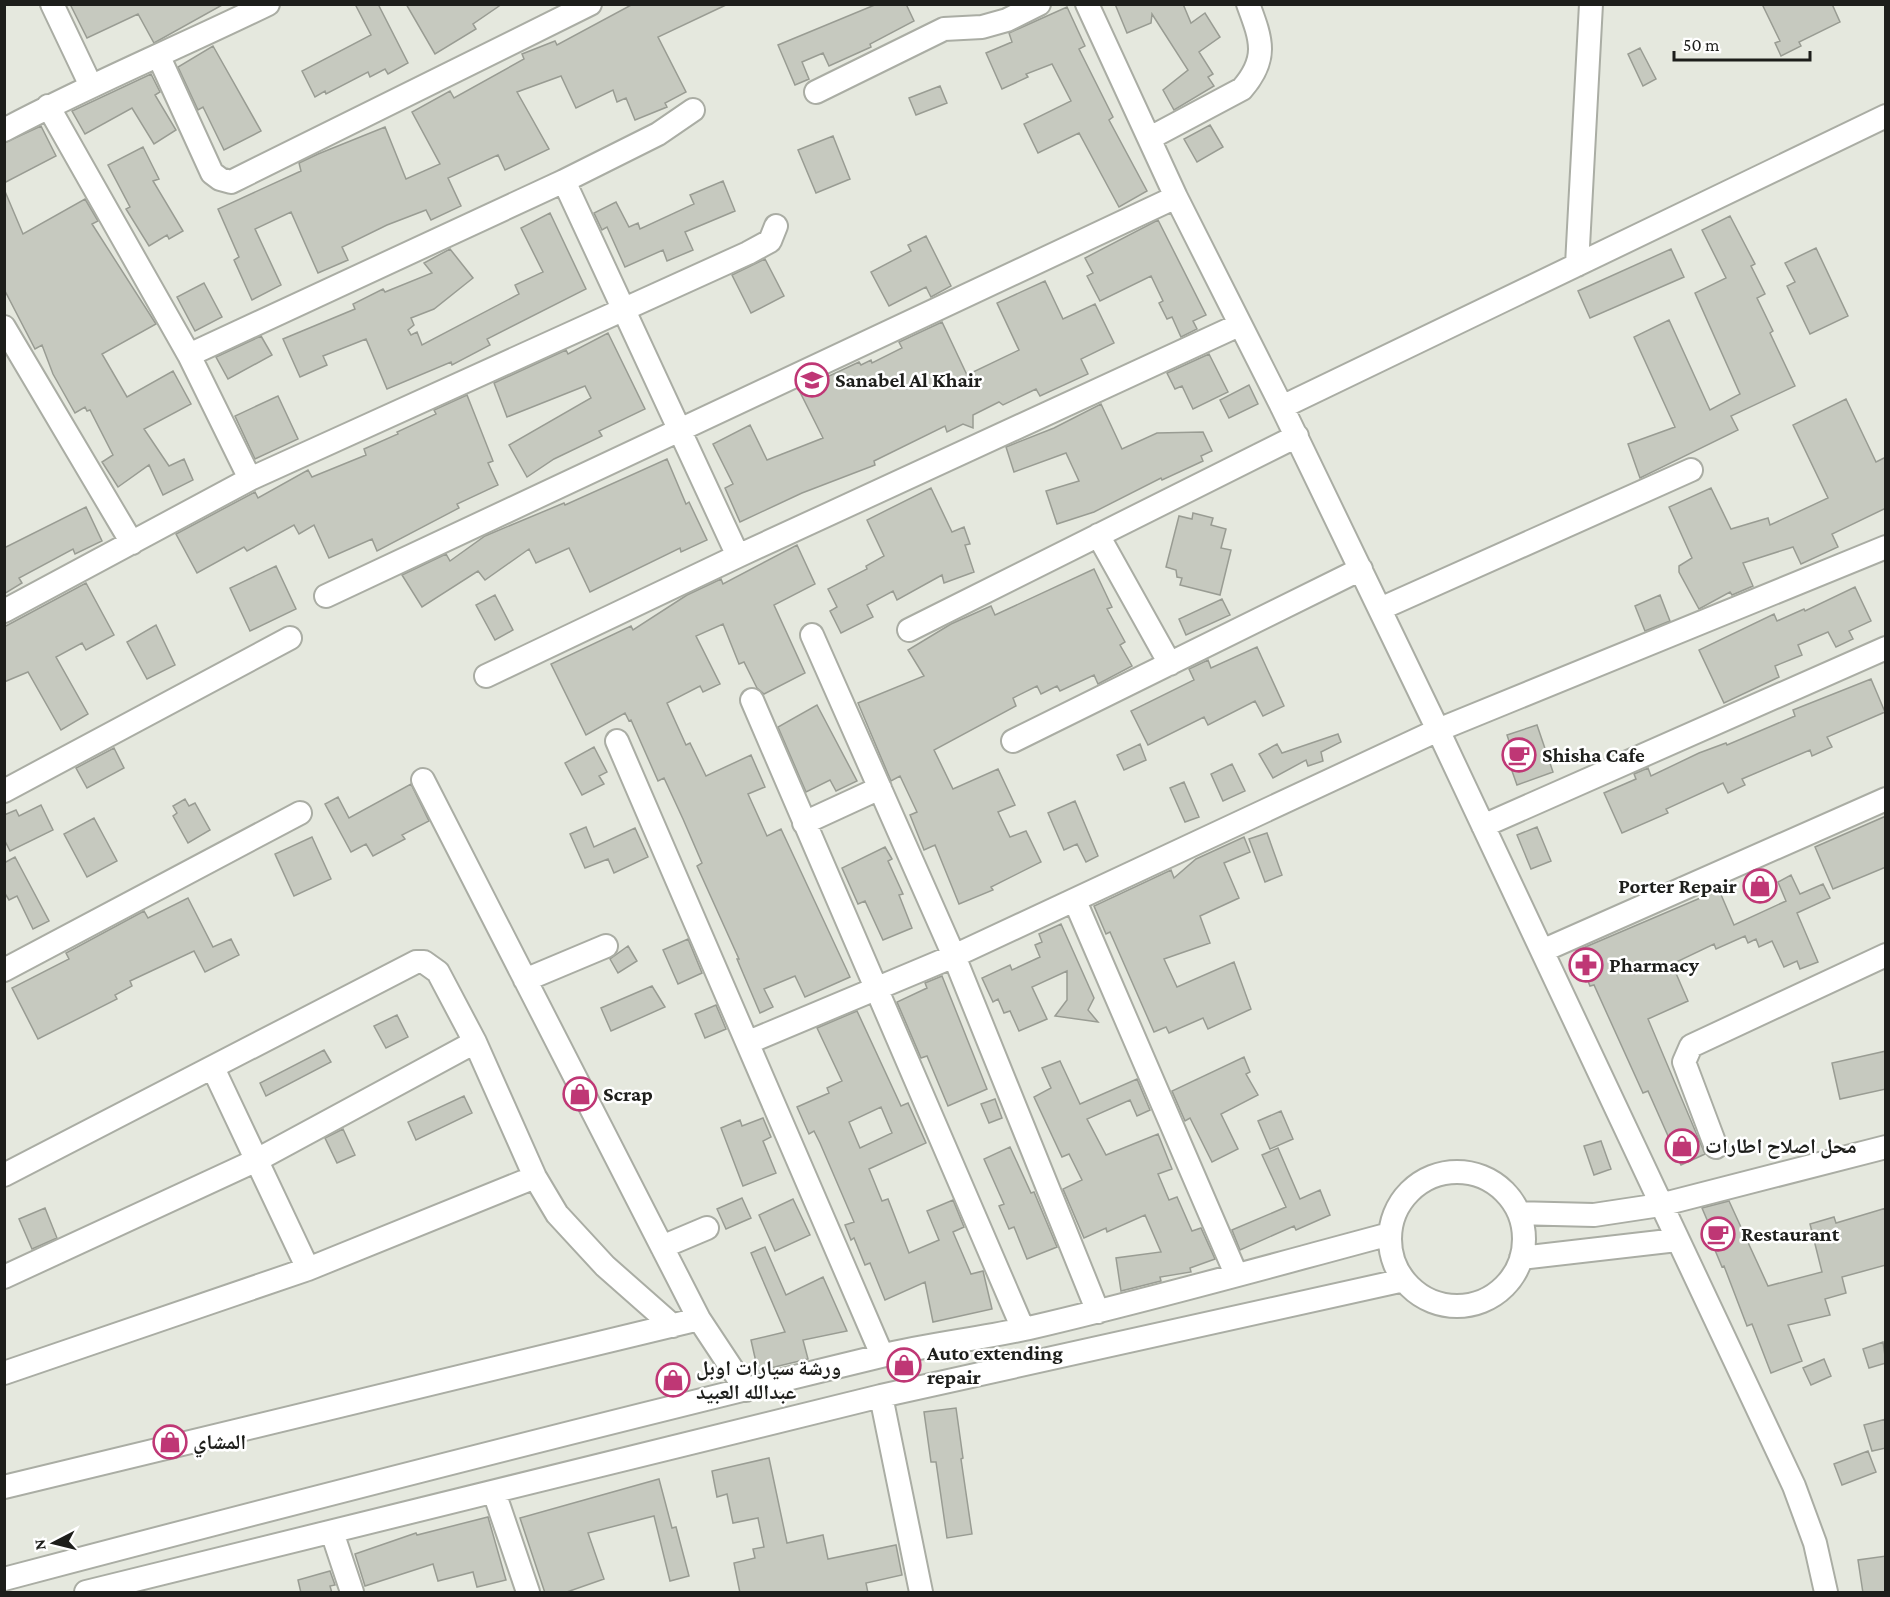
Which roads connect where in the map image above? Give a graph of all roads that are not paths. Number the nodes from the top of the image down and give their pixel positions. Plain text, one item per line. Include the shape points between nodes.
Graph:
1 (52, 4) edge
2 (268, 4) edge
3 (590, 4) edge
4 (1039, 4) edge
5 (1087, 4) edge
6 (1248, 4) edge
7 (1591, 4) edge
8 (159, 57) junction
9 (92, 86) junction
10 (816, 92) dead end
11 (48, 106) junction
12 (693, 110) dead end
13 (1886, 117) edge
14 (4, 130) edge
15 (1150, 138) junction
16 (564, 181) junction
17 (1176, 197) junction
18 (776, 226) dead end
19 (1577, 265) junction
20 (623, 309) junction
21 (1239, 325) junction
22 (4, 327) edge
23 (189, 356) junction
24 (1282, 406) junction
25 (679, 429) junction
26 (1296, 436) junction
27 (1691, 470) dead end
28 (250, 479) junction
29 (1098, 536) junction
30 (132, 543) junction
31 (1886, 547) edge
32 (738, 556) junction
33 (1361, 569) junction
34 (326, 596) dead end
35 (1380, 609) junction
36 (4, 611) edge
37 (909, 630) dead end
38 (812, 635) dead end
39 (290, 638) dead end
40 (1886, 648) edge
41 (1170, 664) junction
42 (486, 676) dead end
43 (752, 700) dead end
44 (1438, 730) junction
45 (617, 741) dead end
46 (1013, 741) dead end
47 (423, 780) dead end
48 (880, 788) junction
49 (4, 791) edge
50 (1886, 799) edge
51 (300, 813) dead end
52 (804, 823) junction
53 (1483, 826) junction
54 (1075, 901) junction
55 (606, 946) dead end
56 (1542, 951) junction
57 (1886, 955) edge
58 (954, 956) junction
59 (4, 970) edge
60 (525, 980) junction
61 (875, 990) junction
62 (475, 1042) junction
63 (749, 1042) junction
64 (213, 1068) junction
65 (1886, 1146) edge
66 (1716, 1147) dead end
67 (256, 1160) junction
68 (4, 1174) edge
69 (535, 1177) junction
70 (1660, 1205) junction
71 (1519, 1213) junction
72 (707, 1228) dead end
73 (1390, 1234) junction
74 (1677, 1240) junction
75 (662, 1247) junction
76 (1521, 1258) junction
77 (308, 1269) junction
78 (1236, 1274) junction
79 (4, 1277) edge
80 (1404, 1280) junction
81 (1098, 1312) junction
82 (699, 1319) junction
83 (674, 1326) junction
84 (1023, 1329) junction
85 (882, 1355) junction
86 (4, 1373) edge
87 (746, 1390) junction
88 (881, 1396) junction
89 (4, 1487) edge
90 (494, 1492) junction
91 (332, 1532) junction
92 (4, 1579) edge
93 (86, 1593) edge
94 (352, 1593) edge
95 (528, 1593) edge
96 (921, 1593) edge
97 (1826, 1593) edge

1 - 9 street
2 - 8 street
3 - 8 street via 231,182 212,173
4 - 10 street via 982,27 944,29
5 - 15 street
6 - 15 street via 1262,42 1251,80 1242,89
7 - 19 street
8 - 9 street
9 - 11 street
11 - 14 street
11 - 23 street
12 - 16 street via 657,134
13 - 19 street
15 - 17 street
16 - 20 street
16 - 23 street
17 - 21 street
17 - 25 street
18 - 20 street via 770,241 748,253
19 - 24 street
20 - 25 street
20 - 28 street
21 - 24 street
21 - 32 street
22 - 30 street
23 - 28 street
24 - 26 street
25 - 32 street
25 - 34 street
26 - 29 street
26 - 33 street
27 - 35 street
28 - 30 street
29 - 37 street
29 - 41 street
30 - 36 street
31 - 44 street
32 - 42 street
33 - 35 street
33 - 41 street
35 - 44 street
38 - 48 street
39 - 49 street
40 - 53 street
41 - 46 street
43 - 52 street
44 - 53 street
44 - 54 street
45 - 63 street
47 - 60 street
48 - 52 street
48 - 58 street
50 - 56 street
51 - 59 street
52 - 61 street
53 - 56 street
54 - 58 street
54 - 78 street
55 - 60 street
56 - 70 street
57 - 66 street via 1691,1046 1684,1062
58 - 61 street
58 - 81 street
60 - 75 street
61 - 63 street
61 - 84 street
62 - 64 street via 438,972 424,962 416,962
62 - 67 street
62 - 69 street
63 - 85 street
64 - 67 street
64 - 68 street
65 - 70 street
67 - 77 street
67 - 79 street
69 - 77 street
69 - 83 street via 570,1231
70 - 71 street via 1594,1215
70 - 74 street
71 - 73 street via 1509,1196 1476,1174 1437,1174 1419,1183 1405,1197
71 - 76 street via 1524,1235
72 - 75 street
73 - 78 street
73 - 80 street via 1391,1250
74 - 76 street
74 - 97 street via 1794,1486 1815,1542
75 - 82 street
76 - 80 street via 1512,1277 1498,1292 1459,1306 1438,1303 1419,1294
77 - 86 street
78 - 81 street
80 - 88 street
81 - 84 street
82 - 83 street
82 - 87 street
83 - 89 street
84 - 85 street
85 - 87 street
87 - 92 street via 564,1432
88 - 90 street
88 - 96 street
90 - 91 street
90 - 95 street
91 - 93 street
91 - 94 street

